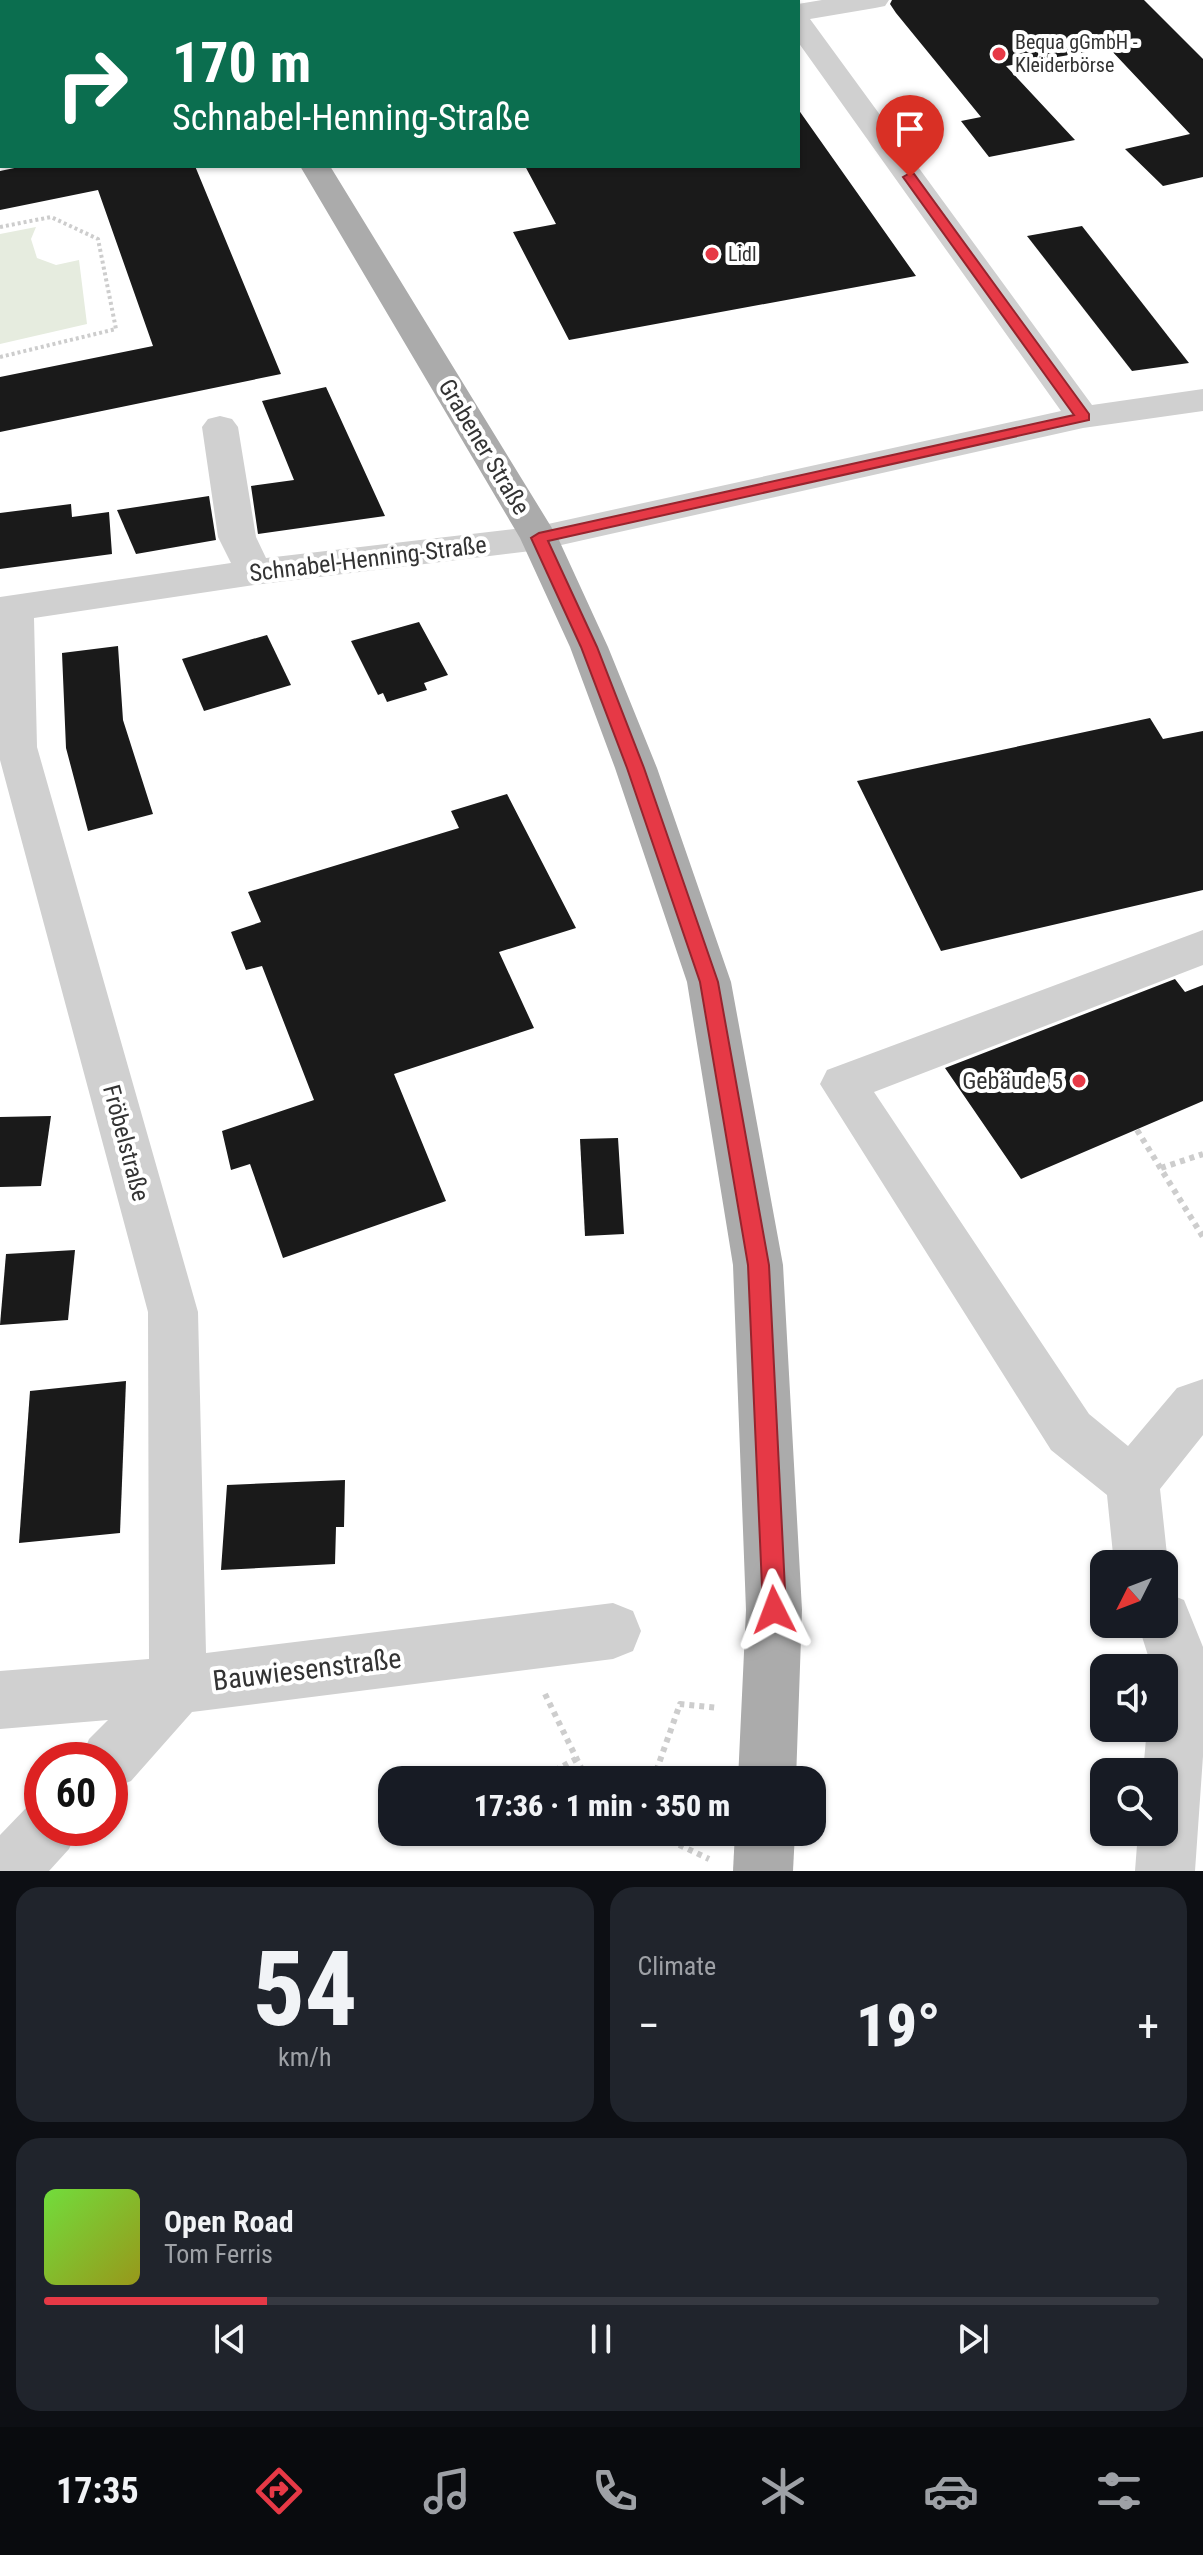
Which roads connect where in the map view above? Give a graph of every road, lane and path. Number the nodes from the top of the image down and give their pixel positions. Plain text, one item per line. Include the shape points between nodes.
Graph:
1 (875, 0) edge
2 (800, 12) edge
3 (804, 40) edge
4 (316, 168) edge
5 (0, 227) edge
6 (0, 357) edge
7 (1203, 400) edge
8 (1098, 415) junction
9 (220, 427) dead end
10 (1132, 442) dead end
11 (539, 538) junction
12 (254, 572) junction
13 (8, 609) edge
14 (1203, 947) edge
15 (1137, 1130) dead end
16 (1203, 1154) edge
17 (1161, 1168) junction
18 (1203, 1237) edge
19 (1203, 1403) edge
20 (1132, 1482) junction
21 (1139, 1550) edge
22 (613, 1631) dead end
23 (1171, 1638) edge
24 (523, 1641) junction
25 (178, 1685) junction
26 (0, 1700) edge
27 (727, 1708) dead end
28 (126, 1742) edge
29 (576, 1759) junction
30 (563, 1766) edge
31 (580, 1766) edge
32 (658, 1766) edge
33 (768, 1766) edge
34 (31, 1846) edge
35 (687, 1846) edge
36 (754, 1846) edge
37 (738, 1866) edge
38 (8, 1871) edge
39 (1165, 1871) edge

1 - 2 street
3 - 8 street
4 - 11 main road, Grabener Straße
5 - 6 path via 51,217 98,239 116,329
7 - 8 street, Schnabel-Henning-Straße
8 - 10 street
8 - 11 street, Schnabel-Henning-Straße
9 - 12 street via 237,537
11 - 12 street, Schnabel-Henning-Straße
11 - 33 main road, Grabener Straße via 636,768 709,982 758,1265 774,1610
12 - 13 street, Schnabel-Henning-Straße
13 - 25 street, Fröbelstraße via 17,747 173,1312
14 - 20 street via 843,1084 1070,1432
15 - 17 path
16 - 17 path
17 - 18 path
19 - 20 street via 1195,1405
20 - 21 street
22 - 24 street, Bauwiesenstraße
23 - 39 street via 1181,1662
24 - 25 street, Bauwiesenstraße
24 - 29 path
25 - 26 street, Bauwiesenstraße
25 - 28 street
27 - 32 path via 680,1704
29 - 30 path
29 - 31 path
34 - 38 street
35 - 37 path
36 - 37 main road

